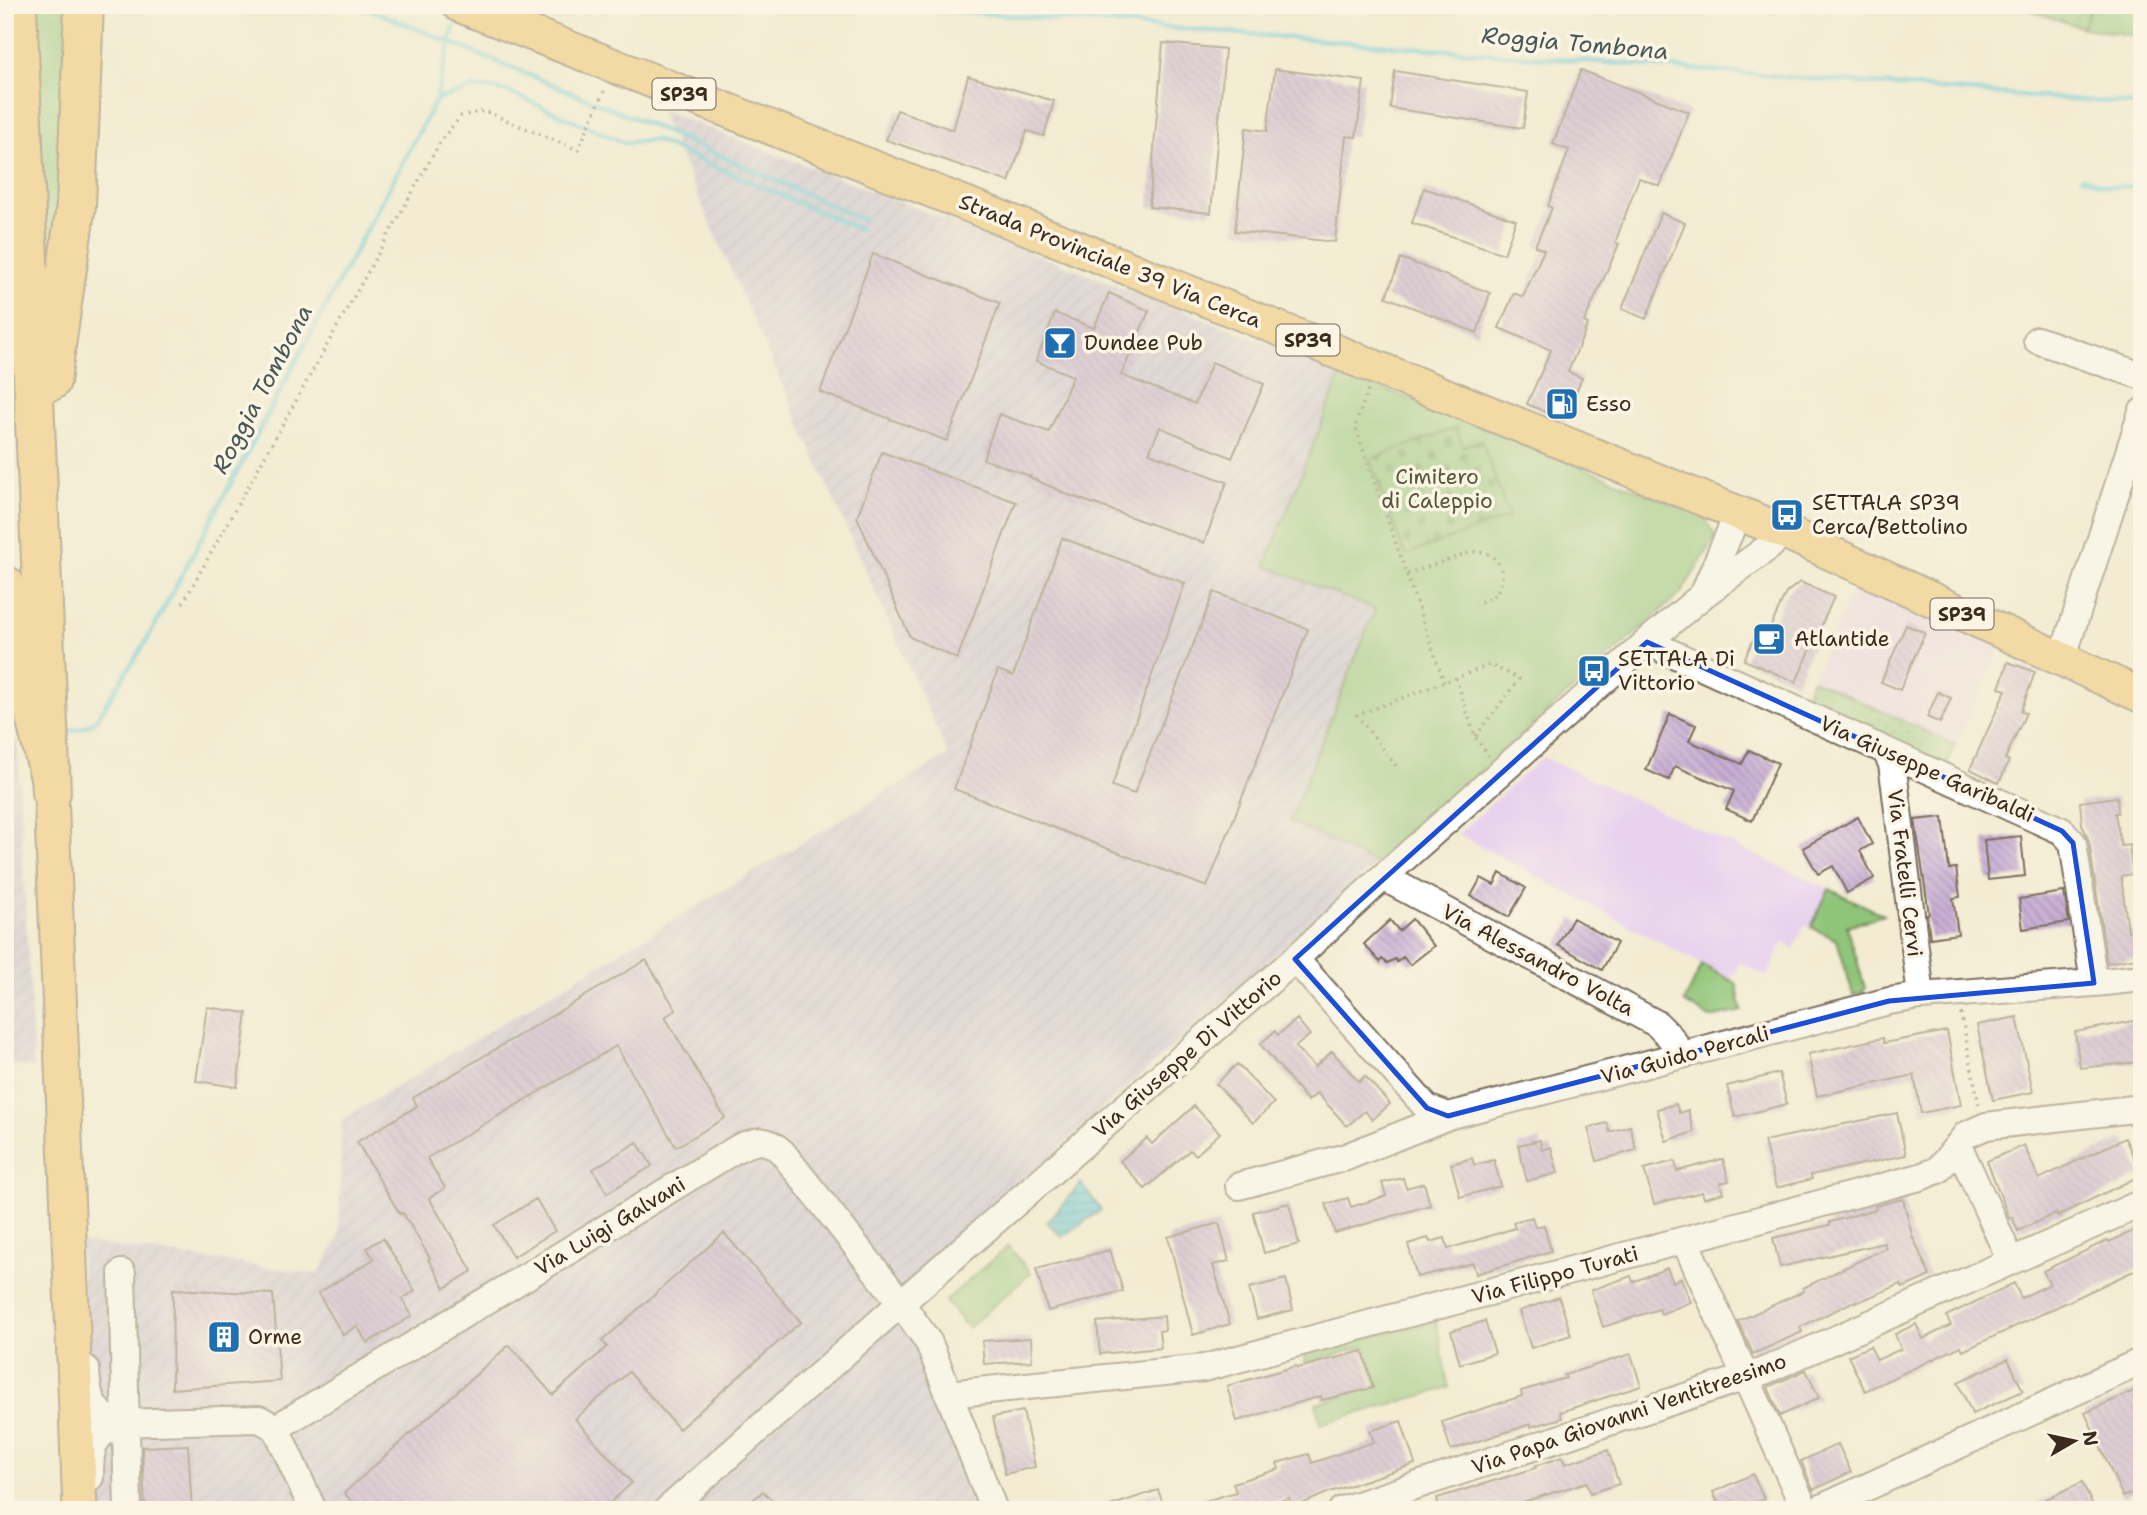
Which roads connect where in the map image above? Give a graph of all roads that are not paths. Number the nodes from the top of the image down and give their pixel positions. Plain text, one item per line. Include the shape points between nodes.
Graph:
1 (17, 5) edge
2 (84, 5) edge
3 (459, 5) edge
4 (5, 315) edge
5 (2037, 340) dead end
6 (2142, 376) edge
7 (2142, 412) edge
8 (2133, 475) edge
9 (1738, 513) junction
10 (1783, 531) junction
11 (5, 585) edge
12 (1703, 595) junction
13 (1647, 642) junction
14 (2062, 659) junction
15 (22, 675) junction
16 (2142, 696) edge
17 (49, 726) junction
18 (1886, 751) junction
19 (51, 792) junction
20 (1383, 877) junction
21 (1295, 959) junction
22 (2142, 978) edge
23 (2094, 983) junction
24 (1920, 996) junction
25 (1682, 1055) junction
26 (2142, 1108) edge
27 (1448, 1116) junction
28 (1958, 1145) junction
29 (1240, 1185) dead end
30 (2142, 1203) edge
31 (1685, 1241) junction
32 (2011, 1261) junction
33 (121, 1273) dead end
34 (71, 1275) junction
35 (901, 1303) junction
36 (2142, 1361) edge
37 (1746, 1377) junction
38 (948, 1394) junction
39 (121, 1423) junction
40 (275, 1428) junction
41 (80, 1510) edge
42 (90, 1510) edge
43 (128, 1510) edge
44 (313, 1510) edge
45 (667, 1510) edge
46 (994, 1510) edge
47 (1342, 1510) edge
48 (1805, 1510) edge
49 (1817, 1510) edge

1 - 17 highway
2 - 17 highway via 76,205 52,376
3 - 9 main road, Strada Provinciale 39 Via Cerca / SP39
4 - 15 highway
5 - 6 street
7 - 8 street
8 - 14 street
9 - 10 main road, Strada Provinciale 39 Via Cerca / SP39
9 - 12 street, Via Giuseppe Di Vittorio
10 - 12 street, Via Giuseppe Di Vittorio via 1770,546
10 - 14 main road, Strada Provinciale 39 Via Cerca / SP39
11 - 15 highway
12 - 13 street, Via Giuseppe Di Vittorio
13 - 18 street, Via Giuseppe Garibaldi
13 - 20 street, Via Giuseppe Di Vittorio
14 - 16 main road, Strada Provinciale 39 Via Cerca / SP39
15 - 19 main road
17 - 19 highway
18 - 23 street, Via Giuseppe Garibaldi via 2062,831 2073,843
18 - 24 street, Via Fratelli Cervi via 1892,764
19 - 34 main road
20 - 21 street, Via Giuseppe Di Vittorio
20 - 25 street, Via Alessandro Volta via 1654,1023
21 - 27 street via 1427,1108
21 - 35 street, Via Giuseppe Di Vittorio
22 - 23 street, Via Guido Percali
23 - 24 street, Via Guido Percali
24 - 25 street, Via Guido Percali
25 - 27 street, Via Guido Percali
26 - 28 street, Via Filippo Turati via 1986,1126 1966,1135
27 - 29 street, Via Guido Percali via 1346,1157
28 - 31 street, Via Filippo Turati via 1938,1170 1920,1177
28 - 32 street
30 - 32 street, Via Papa Giovanni Ventitreesimo
31 - 37 street
31 - 38 street, Via Filippo Turati via 1204,1368
32 - 37 street, Via Papa Giovanni Ventitreesimo
33 - 39 street
34 - 39 street via 84,1309 90,1397 102,1417
34 - 41 main road
35 - 38 street, Via Luigi Galvani via 929,1343
35 - 40 street, Via Luigi Galvani via 782,1152 762,1141 738,1148
35 - 45 street, Via Giuseppe Di Vittorio
36 - 49 street
37 - 47 street, Via Papa Giovanni Ventitreesimo
37 - 48 street
38 - 46 street, Via Luigi Galvani
39 - 40 street via 248,1418 269,1422
39 - 42 street via 93,1443
39 - 43 street
40 - 44 street

